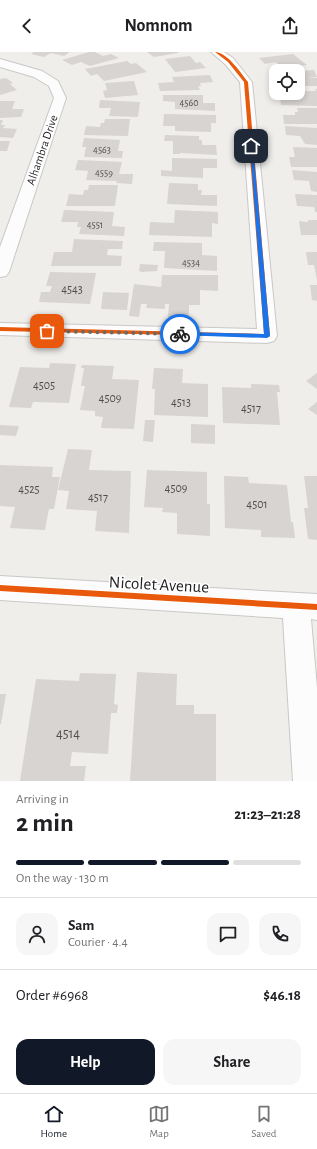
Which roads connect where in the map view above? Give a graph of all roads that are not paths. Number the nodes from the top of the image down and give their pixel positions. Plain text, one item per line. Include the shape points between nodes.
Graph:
1 (217, 52) edge
2 (0, 63) edge
3 (0, 272) edge
4 (0, 329) edge
5 (0, 588) edge
6 (307, 607) edge
7 (309, 781) edge

1 - 4 street via 230,61 246,82 267,336
2 - 3 street, Alhambra Drive via 38,74 54,84 60,98
5 - 6 street, Nicolet Avenue
6 - 7 street

